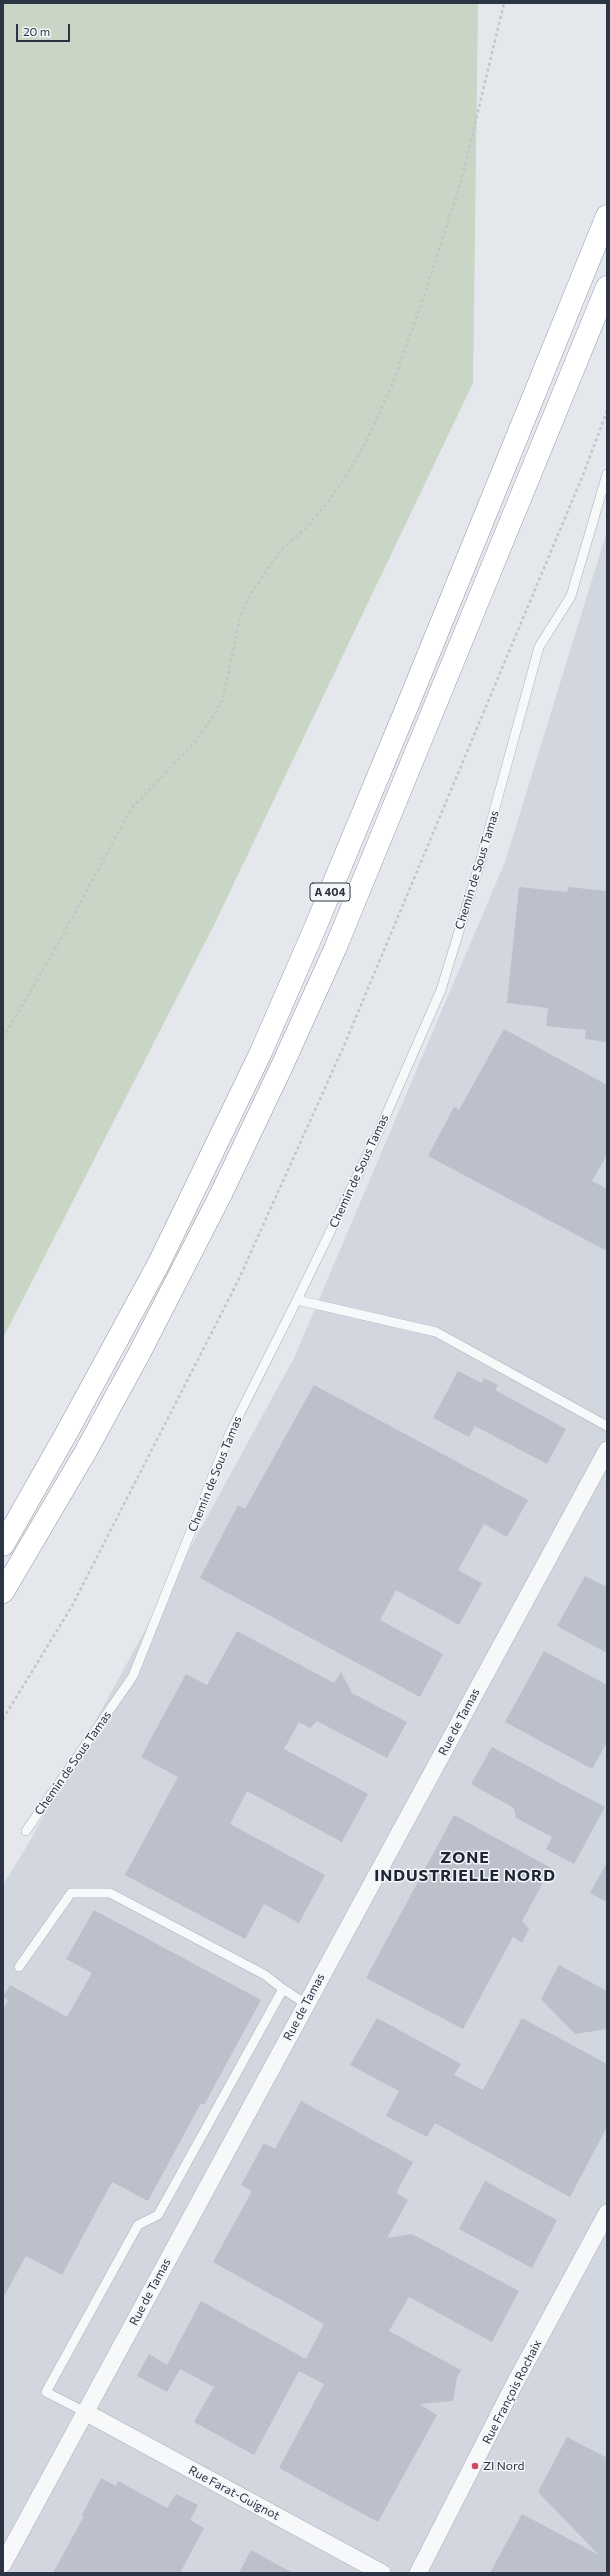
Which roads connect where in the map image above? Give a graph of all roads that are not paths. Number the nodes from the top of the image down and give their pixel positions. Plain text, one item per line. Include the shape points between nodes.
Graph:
1 (607, 216) edge
2 (607, 287) edge
3 (607, 474) edge
4 (297, 1300) junction
5 (607, 1426) edge
6 (607, 1450) edge
7 (3, 1544) edge
8 (3, 1592) edge
9 (26, 1831) dead end
10 (19, 1967) dead end
11 (282, 1989) junction
12 (306, 2004) junction
13 (607, 2213) edge
14 (85, 2412) junction
15 (3, 2564) edge
16 (382, 2573) edge
17 (418, 2573) edge

1 - 7 highway, A 404 via 406,709 261,1052 159,1264
2 - 8 highway, A 404 via 335,949 282,1066 221,1194 139,1354 86,1451
3 - 4 lane, Chemin de Sous Tamas via 571,596 539,647 481,859 441,990 379,1131
4 - 5 lane via 436,1332
4 - 9 lane, Chemin de Sous Tamas via 230,1433 134,1676
6 - 12 street, Rue de Tamas
10 - 11 lane via 71,1893 110,1893 266,1975
11 - 12 lane
11 - 14 lane via 158,2215 138,2225 46,2392
12 - 14 street, Rue de Tamas
13 - 17 street, Rue François Rochaix via 515,2383
14 - 15 street, Rue de Tamas
14 - 16 street, Rue Farat-Guignot

